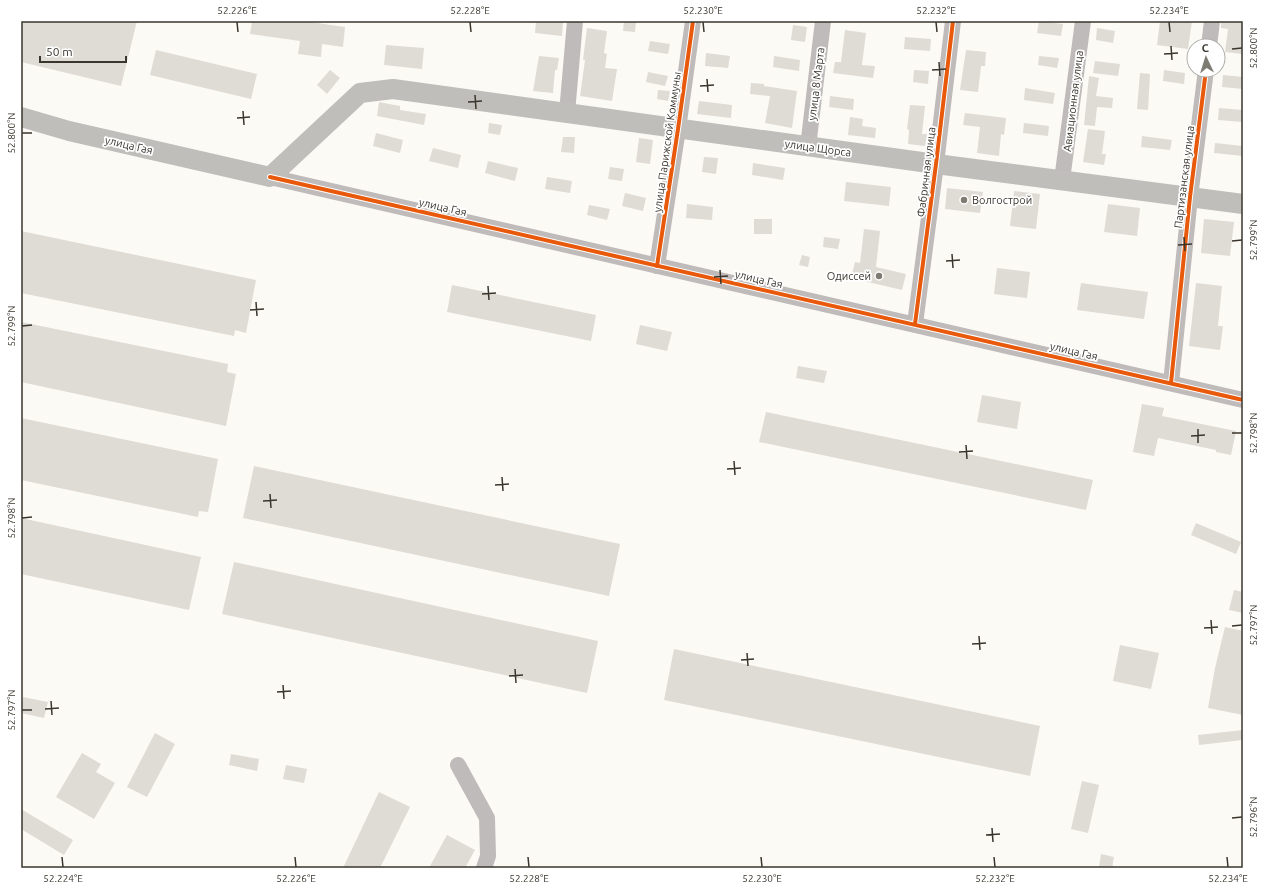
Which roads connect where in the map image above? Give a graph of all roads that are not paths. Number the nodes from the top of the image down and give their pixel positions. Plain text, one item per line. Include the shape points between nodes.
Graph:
1 (574, 21) edge
2 (693, 21) edge
3 (823, 21) edge
4 (953, 21) edge
5 (1083, 21) edge
6 (1212, 21) edge
7 (1210, 38) edge
8 (1205, 78) edge
9 (567, 113) junction
10 (21, 116) edge
11 (678, 129) junction
12 (808, 146) junction
13 (936, 164) junction
14 (270, 177) junction
15 (1062, 180) junction
16 (1190, 197) junction
17 (1243, 204) edge
18 (657, 266) junction
19 (915, 324) junction
20 (1171, 383) junction
21 (1243, 400) edge
22 (458, 765) dead end
23 (484, 868) edge

1 - 9 street
2 - 11 street, улица Парижской Коммуны
3 - 12 street, улица 8 Марта
4 - 13 street, Фабричная улица
5 - 15 street, Авиационная улица
6 - 7 street
8 - 16 street, Партизанская улица
9 - 11 main road, улица Щорса
9 - 14 main road, улица Щорса via 392,89 360,93
10 - 14 main road, улица Гая via 69,131
11 - 12 main road, улица Щорса
11 - 18 street, улица Парижской Коммуны
12 - 13 main road, улица Щорса
13 - 15 main road, улица Щорса
13 - 19 street, Фабричная улица
14 - 18 street, улица Гая
15 - 16 main road, улица Щорса
16 - 17 main road, улица Щорса
16 - 20 street, Партизанская улица
18 - 19 street, улица Гая
19 - 20 street, улица Гая
20 - 21 street, улица Гая
22 - 23 street via 487,818 488,856

